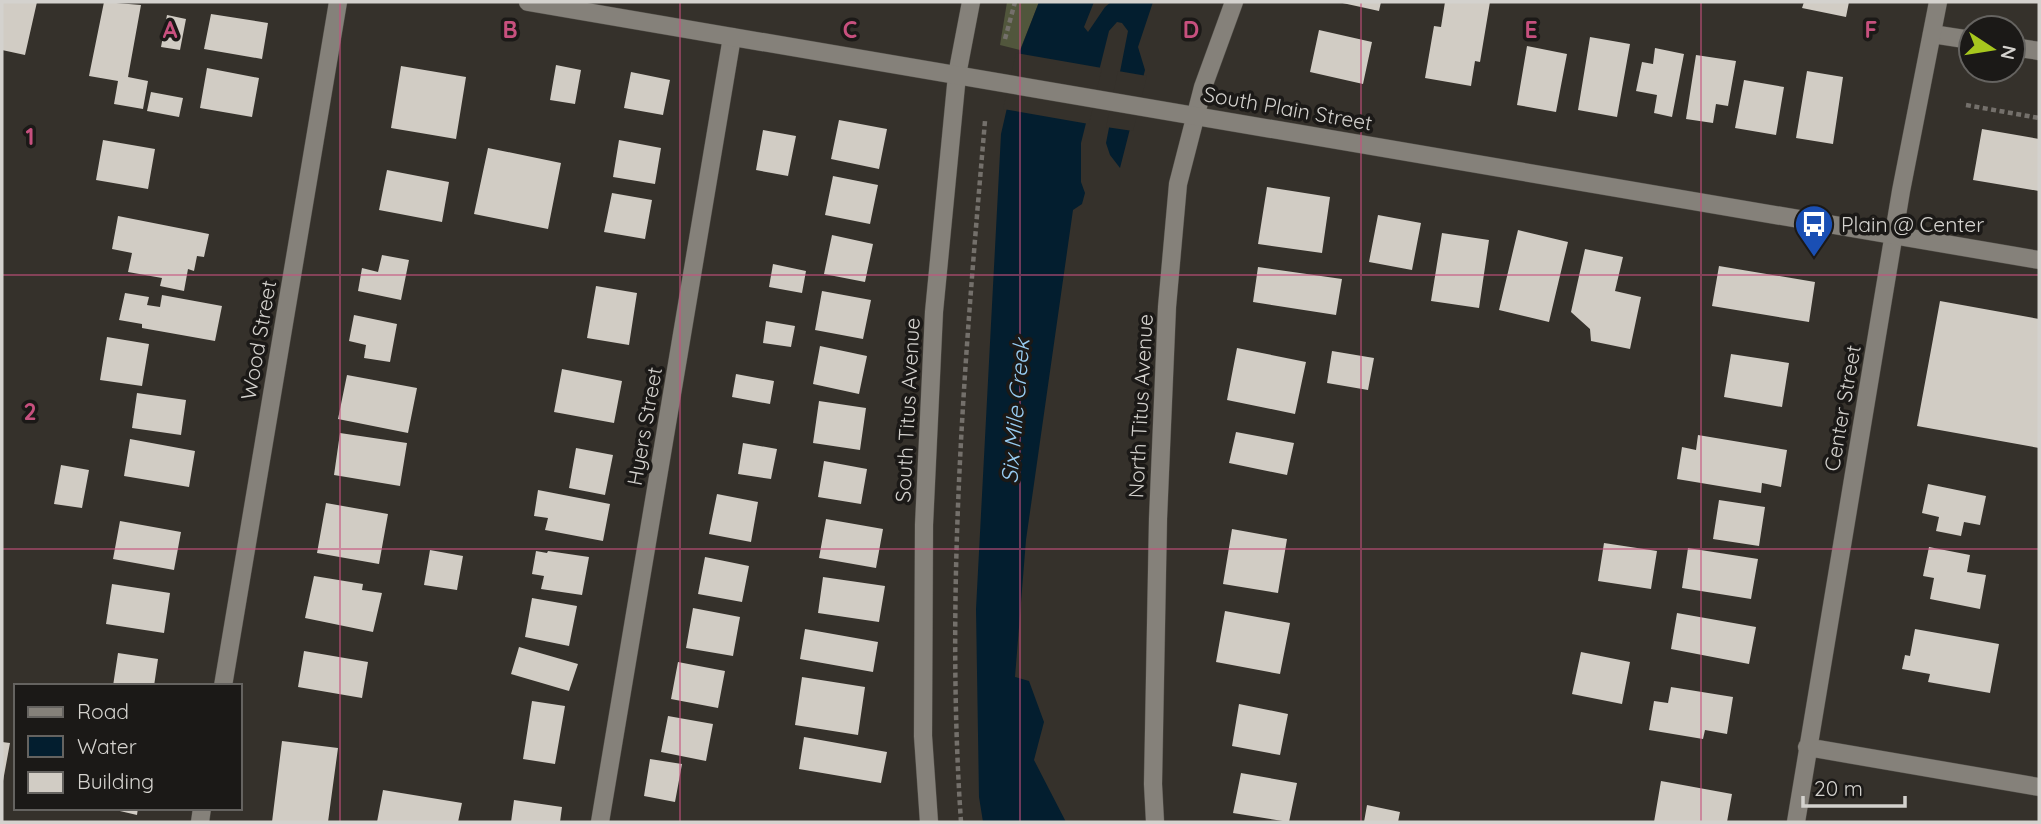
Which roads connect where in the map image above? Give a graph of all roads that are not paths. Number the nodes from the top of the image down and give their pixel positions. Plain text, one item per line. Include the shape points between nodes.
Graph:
1 (338, 2) edge
2 (528, 2) edge
3 (971, 2) edge
4 (1234, 2) edge
5 (1938, 2) edge
6 (1932, 34) junction
7 (732, 37) junction
8 (1957, 38) edge
9 (957, 75) junction
10 (1197, 115) junction
11 (1894, 235) junction
12 (2039, 260) edge
13 (223, 684) edge
14 (1807, 747) junction
15 (2039, 787) edge
16 (600, 822) edge
17 (929, 822) edge
18 (1155, 822) edge
19 (1796, 822) edge

1 - 13 street, Wood Street
2 - 7 street, South Plain Street
3 - 9 street, South Titus Avenue
4 - 10 street, North Titus Avenue
5 - 6 street, Center Street
6 - 8 street
6 - 11 street, Center Street
7 - 9 street, South Plain Street
7 - 16 street, Hyers Street
9 - 10 street, South Plain Street
9 - 17 street, South Titus Avenue via 934,312 925,525 923,736
10 - 11 street, South Plain Street
10 - 18 street, North Titus Avenue via 1178,184 1167,307 1157,533
11 - 12 street, South Plain Street
11 - 14 street, Center Street
14 - 15 street
14 - 19 street, Center Street

